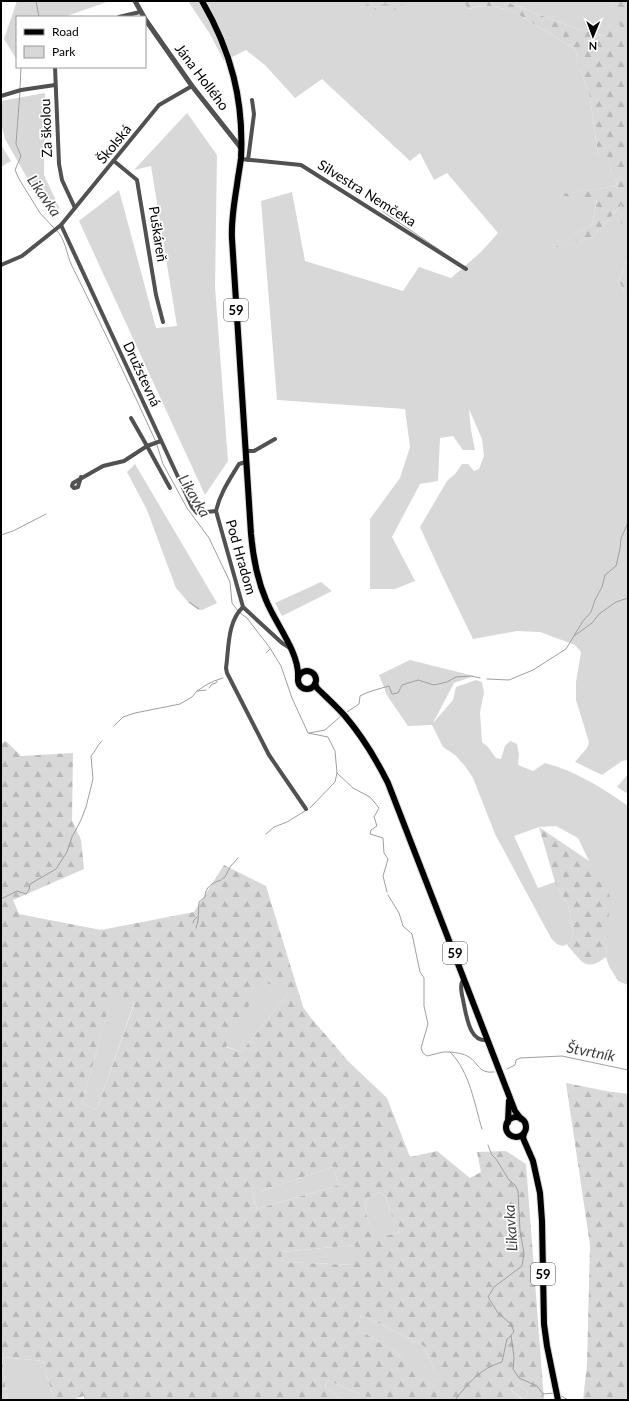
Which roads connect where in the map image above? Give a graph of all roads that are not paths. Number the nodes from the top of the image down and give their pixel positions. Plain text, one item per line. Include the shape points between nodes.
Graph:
1 (135, 1) edge
2 (202, 1) edge
3 (140, 12) junction
4 (123, 16) edge
5 (143, 16) edge
6 (146, 21) edge
7 (56, 68) edge
8 (55, 85) junction
9 (192, 86) junction
10 (1, 96) edge
11 (252, 100) dead end
12 (241, 148) junction
13 (241, 159) junction
14 (248, 160) junction
15 (114, 161) junction
16 (75, 208) junction
17 (61, 225) junction
18 (1, 265) edge
19 (466, 269) dead end
20 (163, 322) dead end
21 (131, 418) dead end
22 (275, 439) dead end
23 (161, 441) junction
24 (147, 446) junction
25 (245, 451) junction
26 (246, 462) junction
27 (81, 477) dead end
28 (170, 488) dead end
29 (216, 511) junction
30 (240, 610) junction
31 (290, 648) junction
32 (297, 665) junction
33 (307, 671) junction
34 (298, 676) junction
35 (315, 684) junction
36 (308, 689) junction
37 (337, 708) junction
38 (306, 809) dead end
39 (464, 978) junction
40 (489, 1040) junction
41 (509, 1095) junction
42 (520, 1119) junction
43 (508, 1122) junction
44 (524, 1133) junction
45 (514, 1137) junction
46 (531, 1156) junction
47 (557, 1396) edge

1 - 3 street, Jána Hollého
2 - 12 main road, 59 via 222,40 233,71 239,108
3 - 4 street
3 - 5 street, Jána Hollého
6 - 9 street, Jána Hollého
7 - 8 street, Za školou
8 - 10 street via 20,90
8 - 16 street, Za školou via 58,164
9 - 12 street, Jána Hollého
9 - 15 street, Školská via 159,104
11 - 14 street via 254,114
12 - 13 main road, 59
13 - 14 street, Silvestra Nemčeka
13 - 25 main road, 59 via 232,234
14 - 19 street, Silvestra Nemčeka via 301,165
15 - 16 street, Školská
15 - 20 street, Puškáreň via 137,180 156,295
16 - 17 street, Školská
17 - 18 street, Školská via 22,256
17 - 23 street, Družstevná
21 - 24 street
22 - 25 street via 254,452
23 - 24 street
23 - 29 street, Družstevná via 192,507 197,513
24 - 27 street via 124,461 102,466
24 - 28 street
25 - 26 main road, 59
26 - 29 street, Pod Hradom via 239,464 218,500
26 - 31 main road, 59 via 256,569 265,600
29 - 30 street, Pod Hradom
30 - 31 street, Pod Hradom
30 - 38 street via 232,626 227,673 269,755
31 - 32 main road, 59
32 - 33 main road, 59
32 - 34 main road, 59
33 - 34 main road
33 - 35 main road, 59 via 315,676
34 - 36 main road, 59 via 300,687
35 - 36 main road
35 - 37 main road, 59
36 - 37 main road, 59
37 - 39 main road, 59 via 365,741 388,783
39 - 40 main road, 59
39 - 40 street via 461,985 468,1025 473,1034
40 - 41 main road, 59
41 - 42 main road, 59
41 - 43 main road, 59
42 - 43 main road via 513,1118
42 - 44 main road, 59 via 526,1126
43 - 45 main road, 59 via 508,1134
44 - 45 main road
44 - 46 main road, 59
45 - 46 main road, 59
46 - 47 main road, 59 via 542,1211 545,1332

